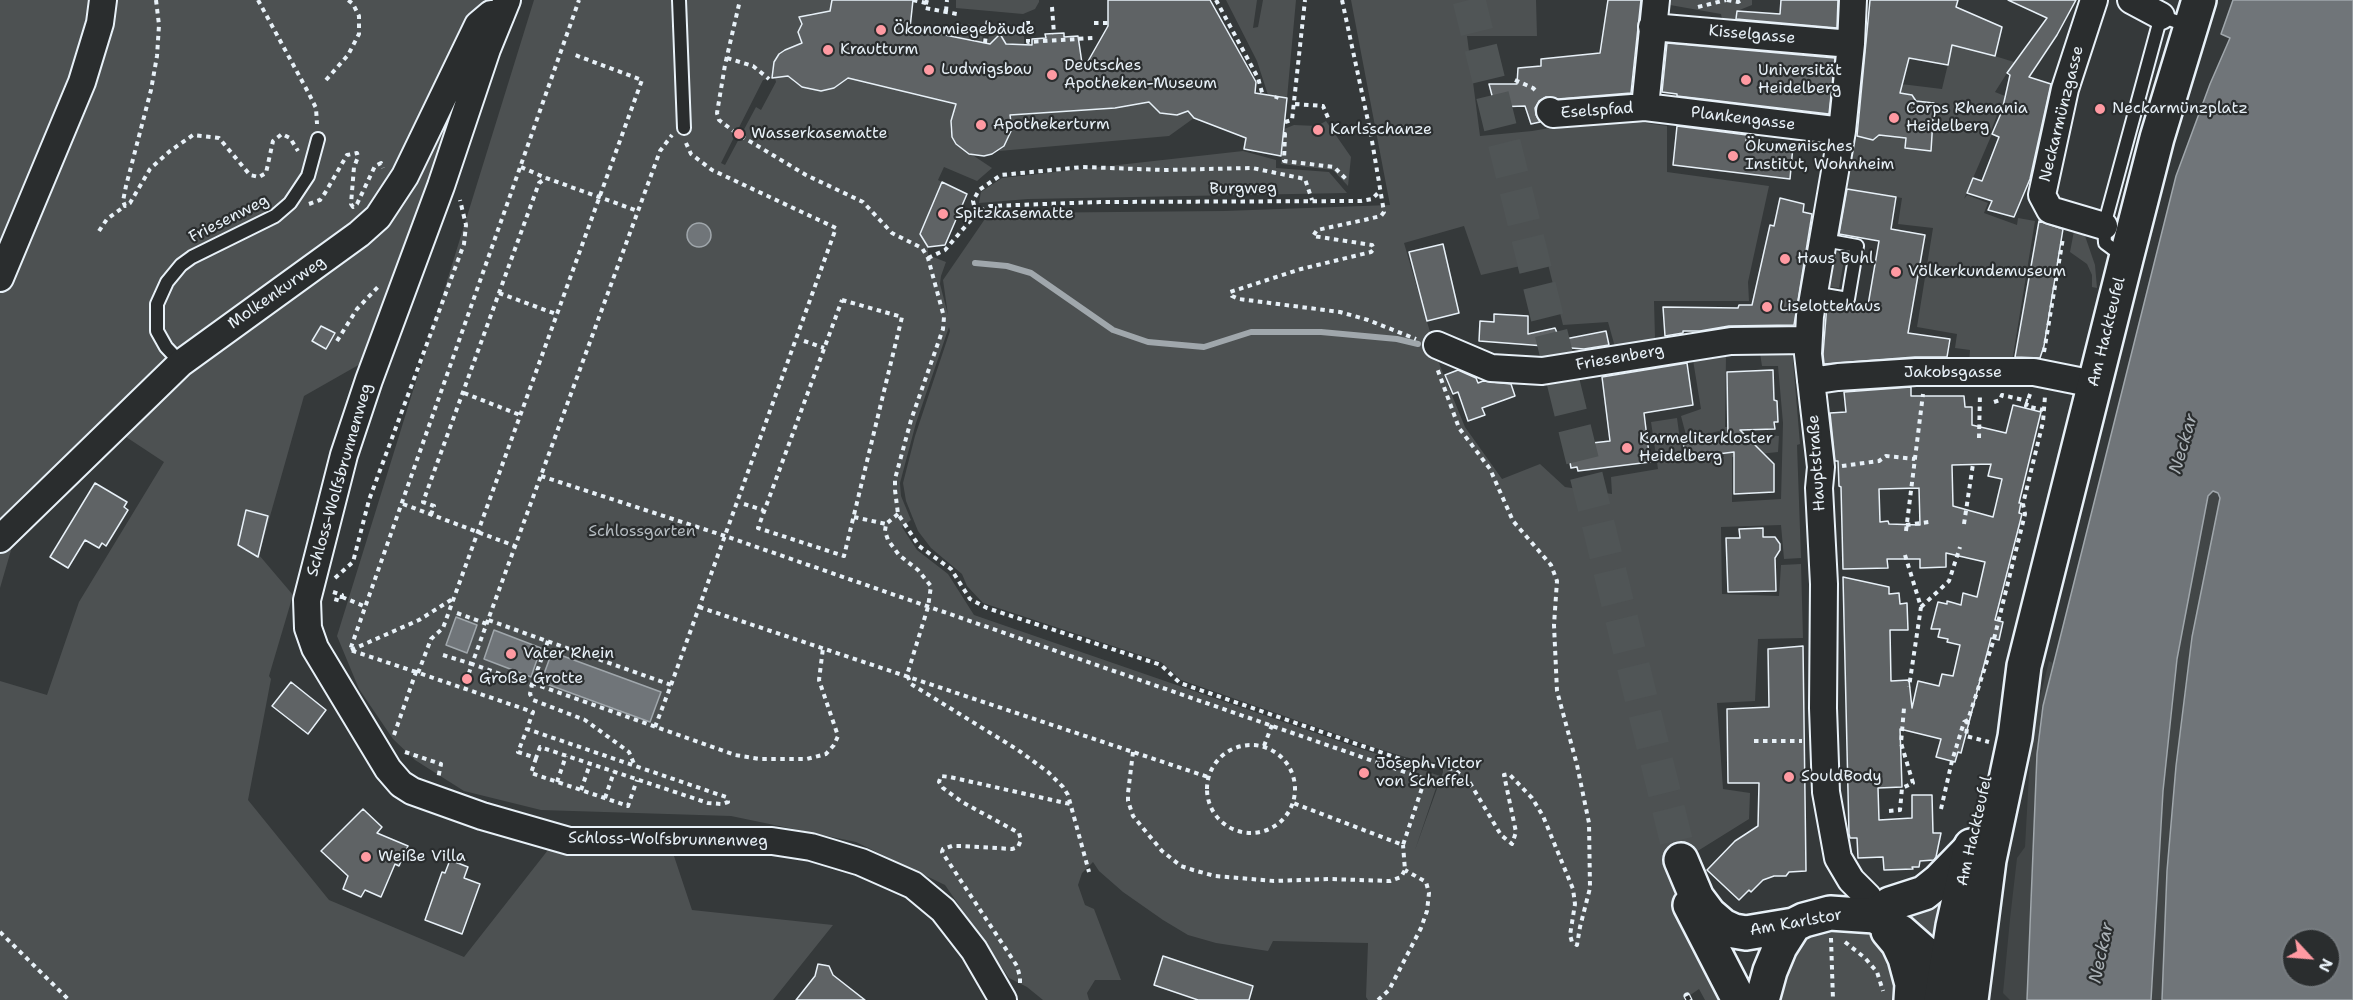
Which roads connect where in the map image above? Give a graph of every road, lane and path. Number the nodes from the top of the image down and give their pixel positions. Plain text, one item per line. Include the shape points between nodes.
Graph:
1 (104, 0) edge
2 (156, 0) edge
3 (258, 0) edge
4 (348, 0) edge
5 (579, 0) edge
6 (679, 0) edge
7 (740, 0) edge
8 (913, 0) edge
9 (947, 0) edge
10 (1216, 0) edge
11 (1305, 0) edge
12 (1342, 0) edge
13 (1656, 0) edge
14 (1700, 0) edge
15 (1726, 0) edge
16 (1742, 0) edge
17 (1853, 0) edge
18 (2094, 0) edge
19 (2131, 0) edge
20 (926, 2) edge
21 (1052, 6) dead end
22 (504, 8) edge
23 (946, 11) junction
24 (957, 14) dead end
25 (2183, 14) edge
26 (988, 18) dead end
27 (1028, 21) dead end
28 (1094, 23) dead end
29 (1108, 23) dead end
30 (1652, 27) junction
31 (1054, 34) dead end
32 (1093, 38) dead end
33 (985, 43) dead end
34 (1851, 44) junction
35 (575, 55) dead end
36 (727, 58) junction
37 (769, 79) dead end
38 (326, 80) dead end
39 (1263, 96) dead end
40 (1294, 104) junction
41 (1645, 107) junction
42 (1550, 111) dead end
43 (1329, 120) dead end
44 (1285, 122) dead end
45 (684, 128) junction
46 (1833, 130) junction
47 (736, 133) dead end
48 (1284, 134) dead end
49 (741, 136) dead end
50 (318, 139) joint
51 (521, 167) junction
52 (311, 170) junction
53 (383, 171) dead end
54 (546, 178) junction
55 (1348, 181) dead end
56 (441, 186) junction
57 (1380, 191) junction
58 (598, 197) junction
59 (1312, 201) junction
60 (125, 206) junction
61 (282, 211) junction
62 (638, 211) junction
63 (976, 214) junction
64 (2067, 216) junction
65 (2104, 226) junction
66 (99, 231) dead end
67 (1824, 240) junction
68 (928, 258) junction
69 (2126, 259) junction
70 (0, 278) edge
71 (385, 280) dead end
72 (499, 293) junction
73 (1813, 293) junction
74 (556, 314) junction
75 (804, 340) dead end
76 (1808, 340) junction
77 (337, 341) dead end
78 (1438, 343) junction
79 (824, 348) junction
80 (181, 363) junction
81 (1925, 372) junction
82 (1811, 381) junction
83 (2094, 384) junction
84 (2039, 386) junction
85 (1980, 389) dead end
86 (464, 393) junction
87 (2028, 401) junction
88 (1994, 402) dead end
89 (2043, 410) junction
90 (520, 415) junction
91 (1979, 438) dead end
92 (872, 441) junction
93 (877, 443) dead end
94 (1915, 459) junction
95 (1973, 464) dead end
96 (1821, 467) junction
97 (541, 476) junction
98 (403, 504) junction
99 (744, 504) dead end
100 (763, 510) junction
101 (898, 514) junction
102 (431, 515) junction
103 (854, 517) junction
104 (886, 524) junction
105 (1965, 524) dead end
106 (1906, 525) junction
107 (1929, 525) dead end
108 (1906, 531) dead end
109 (477, 532) junction
110 (725, 536) junction
111 (0, 540) edge
112 (515, 546) junction
113 (1960, 547) dead end
114 (1905, 555) dead end
115 (330, 582) dead end
116 (336, 593) dead end
117 (454, 598) junction
118 (366, 607) junction
119 (699, 607) junction
120 (928, 607) junction
121 (1921, 608) junction
122 (457, 613) dead end
123 (488, 622) junction
124 (548, 641) junction
125 (823, 648) junction
126 (350, 650) junction
127 (443, 655) dead end
128 (472, 664) junction
129 (2024, 666) junction
130 (417, 672) junction
131 (907, 675) junction
132 (468, 676) dead end
133 (532, 684) junction
134 (671, 686) junction
135 (1909, 687) dead end
136 (1902, 709) dead end
137 (1968, 720) junction
138 (1272, 725) junction
139 (655, 727) junction
140 (527, 729) junction
141 (394, 735) dead end
142 (1754, 741) dead end
143 (1823, 741) junction
144 (1995, 744) junction
145 (1264, 746) junction
146 (398, 749) dead end
147 (1133, 752) junction
148 (566, 756) junction
149 (536, 758) junction
150 (441, 764) dead end
151 (590, 764) junction
152 (635, 766) junction
153 (614, 772) junction
154 (1208, 777) junction
155 (638, 780) junction
156 (557, 782) junction
157 (581, 790) junction
158 (604, 798) junction
159 (1293, 803) junction
160 (1070, 804) junction
161 (1941, 809) dead end
162 (1889, 811) dead end
163 (1403, 845) junction
164 (1970, 849) junction
165 (1405, 870) junction
166 (1089, 872) dead end
167 (1875, 916) junction
168 (1794, 925) junction
169 (0, 932) edge
170 (1831, 934) dead end
171 (1958, 993) edge
172 (1010, 994) edge
173 (69, 1000) edge
174 (1378, 1000) edge
175 (1739, 1000) edge
176 (1762, 1000) edge
177 (1887, 1000) edge
178 (1911, 1000) edge

1 - 70 street via 82,82
2 - 60 path via 157,56 126,186
3 - 50 path via 316,108
4 - 38 path via 359,16 359,34 348,55
5 - 51 path
6 - 45 lane
7 - 36 path
8 - 20 path
9 - 23 path
10 - 39 path via 1258,78
11 - 40 path
12 - 57 path
13 - 30 street
14 - 15 path via 1695,7
15 - 16 path
17 - 34 street, Hauptstraße
18 - 64 street, Neckarmünzgasse via 2065,89 2042,195 2050,210
19 - 25 street
20 - 23 path via 925,8
21 - 31 path
22 - 56 street, Schloss-Wolfsbrunnenweg
22 - 80 street, Molkenkurweg via 478,25 410,168 378,217
23 - 24 path
25 - 65 lane
25 - 69 main road, Am Hackteufel
26 - 33 path
27 - 32 path via 1028,42
28 - 29 path
30 - 34 street, Kisselgasse
30 - 41 street
34 - 46 street, Hauptstraße
35 - 58 path via 642,80
36 - 37 path via 753,66
36 - 47 path via 717,112 719,120
40 - 43 path via 1323,106
40 - 44 path via 1292,120
41 - 42 street, Eselspfad via 1553,114
41 - 46 street, Plankengasse
45 - 62 path via 672,135 660,151
45 - 110 path via 691,154 712,170 836,228
46 - 67 street, Hauptstraße
48 - 55 path via 1284,161 1334,167
49 - 68 path via 806,175 863,202 892,233 922,248
50 - 52 lane, Friesenweg
51 - 54 path
51 - 98 path
52 - 60 path via 290,138 282,134 273,141 266,173 259,177 250,175 219,138 194,135 150,170
52 - 61 lane, Friesenweg via 296,197
53 - 61 path via 383,165 378,163 357,204 351,206 358,157 357,153 347,155 320,200 285,214
54 - 58 path
54 - 72 path via 539,183
56 - 115 path via 455,192 460,200 466,225 464,244 369,500 353,562
56 - 172 street, Schloss-Wolfsbrunnenweg via 344,454 307,600 308,628 315,648 388,769 405,787 426,796 569,841 772,842 811,847 861,862 913,885 943,909
57 - 59 path, Burgweg via 1372,199 1361,201
57 - 78 path via 1384,203 1381,216 1317,230 1313,236 1372,245 1371,252 1230,292 1239,299 1340,312
58 - 62 path
58 - 74 path
59 - 63 path, Burgweg via 999,205
59 - 63 path via 1305,179 1252,168 1083,167 1001,175 979,190 973,201
60 - 66 path via 107,219
61 - 80 lane, Friesenweg via 192,257 167,282 157,304 157,331
62 - 97 path
63 - 68 path via 945,250
64 - 65 street, Neckarmünzgasse
64 - 84 path
65 - 69 lane via 2105,243
67 - 73 street, Hauptstraße
67 - 73 lane via 1857,246 1848,299
68 - 101 path via 944,323 895,479
69 - 83 main road, Am Hackteufel
71 - 77 path via 357,309
72 - 74 path
72 - 86 path
73 - 76 street, Hauptstraße
74 - 90 path
75 - 79 path
76 - 78 street, Friesenberg via 1731,341 1542,371 1491,369
76 - 82 street, Hauptstraße
78 - 101 path via 1443,388 1459,428 1490,469 1513,521 1551,565 1557,581 1557,691 1589,823 1590,888 1577,945 1570,935 1573,889 1554,841 1532,798 1509,774 1504,775 1516,832 1512,844 1501,835 1470,783 1454,769 1412,763 1342,740 1180,683 1161,665 980,606 970,599 951,569 919,546
79 - 92 path via 842,300 902,317
79 - 100 path
80 - 111 street, Molkenkurweg
81 - 82 street, Jakobsgasse
81 - 84 street, Jakobsgasse
81 - 94 path
82 - 96 street, Hauptstraße
83 - 84 street, Jakobsgasse
83 - 129 main road, Am Hackteufel
84 - 87 path
84 - 89 path
85 - 91 path
86 - 90 path
86 - 102 path via 423,502 434,506
87 - 88 path via 2002,395
87 - 89 path via 2026,406
89 - 137 path via 2023,504 2025,514 1994,639
90 - 109 path
92 - 93 path
92 - 103 path
94 - 96 path via 1886,456 1879,461
94 - 106 path
95 - 105 path
96 - 143 street, Hauptstraße
97 - 110 path
97 - 112 path
98 - 102 path
98 - 118 path
99 - 100 path
100 - 103 path via 758,528 844,556
101 - 104 path
102 - 109 path
103 - 104 path
104 - 120 path via 885,531 895,550 932,586
106 - 107 path
106 - 108 path
109 - 112 path
109 - 117 path
110 - 119 path
110 - 120 path
112 - 123 path
113 - 121 path via 1949,581
114 - 121 path
116 - 118 path via 334,598 341,601 342,597
117 - 126 path via 419,620
117 - 130 path via 443,628 431,639
118 - 126 path
119 - 125 path
119 - 134 path
120 - 131 path
120 - 138 path
121 - 135 path
122 - 123 path
123 - 124 path
123 - 128 path
124 - 133 path
124 - 134 path
125 - 131 path
125 - 139 path via 819,680 838,736 826,754 807,759 747,757
126 - 130 path
127 - 128 path
128 - 132 path
128 - 133 path
129 - 144 main road, Am Hackteufel
129 - 171 main road, Am Hackteufel via 2015,737
130 - 140 path via 533,712
130 - 141 path
131 - 147 path
131 - 160 path via 911,684 1048,772 1063,787
133 - 139 path
133 - 152 path via 533,700 585,720 629,752
134 - 139 path
136 - 162 path via 1900,743 1913,783 1902,788 1900,810
137 - 144 path via 1966,736
137 - 161 path via 1952,761
138 - 145 path
138 - 163 path via 1425,779
140 - 149 path via 518,752
140 - 152 path
142 - 143 path
143 - 167 street, Hauptstraße via 1826,792 1838,858 1851,880 1868,897
144 - 164 main road, Am Hackteufel
145 - 154 path via 1245,745 1229,750
145 - 159 path via 1278,753 1289,766 1295,782
146 - 150 path
147 - 154 path
147 - 165 path via 1130,809 1162,851 1181,866 1215,876 1274,881 1390,881 1401,877
148 - 149 path via 540,747
148 - 151 path
148 - 156 path
149 - 156 path via 531,773
151 - 153 path
151 - 157 path
152 - 155 path via 728,800 722,804 708,803
153 - 155 path
153 - 158 path
154 - 159 path via 1207,795 1213,811 1224,824 1240,831 1257,832 1273,826
155 - 158 path via 628,806
156 - 157 path
157 - 158 path
159 - 163 path
160 - 166 path
160 - 172 path via 950,777 941,776 939,782 962,802 1019,833 1018,847 1012,849 952,846 942,852 1017,966 1020,977
163 - 165 path
164 - 167 main road via 1910,899 1890,904
164 - 171 main road, Am Hackteufel via 1953,926
165 - 174 path via 1426,882 1430,893 1427,911 1389,990
167 - 168 main road, Am Karlstor via 1830,913
167 - 171 main road via 1927,955
167 - 178 main road via 1898,943 1905,958 1910,970
168 - 175 main road, Am Karlstor via 1746,933 1723,926 1697,898 1681,860 1691,909
168 - 176 main road via 1776,957
169 - 173 path
170 - 177 path via 1859,952 1877,972

